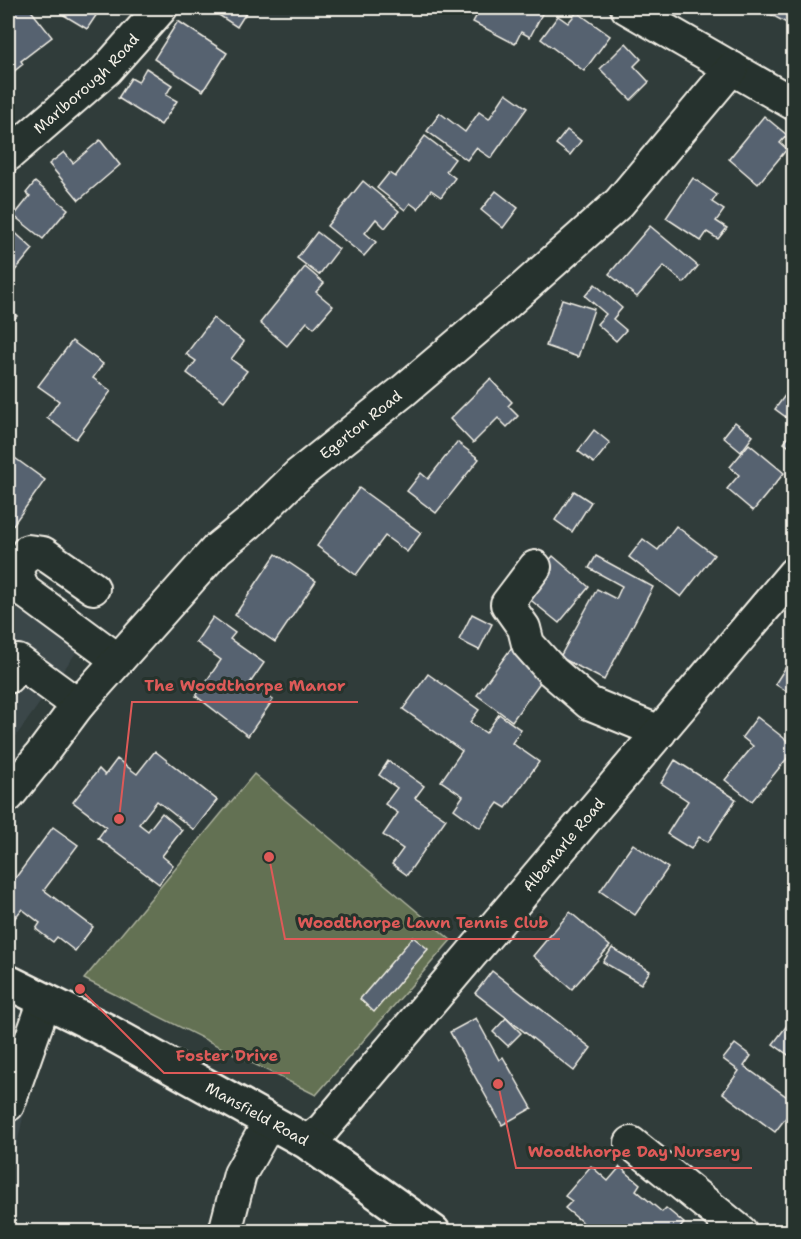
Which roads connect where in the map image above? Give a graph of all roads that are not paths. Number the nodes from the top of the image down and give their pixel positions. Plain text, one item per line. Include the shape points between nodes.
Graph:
1 (161, 8) edge
2 (627, 8) edge
3 (732, 68) junction
4 (794, 104) edge
5 (8, 155) edge
6 (536, 567) dead end
7 (794, 573) edge
8 (93, 588) dead end
9 (118, 660) junction
10 (8, 677) edge
11 (78, 705) junction
12 (660, 732) junction
13 (8, 796) edge
14 (8, 982) edge
15 (45, 1000) junction
16 (8, 1105) edge
17 (270, 1120) junction
18 (307, 1142) junction
19 (631, 1143) dead end
20 (225, 1232) edge
21 (433, 1232) edge
22 (741, 1232) edge

1 - 5 street, Marlborough Road via 106,70
2 - 3 street
3 - 4 street
3 - 9 street, Egerton Road via 619,203 402,392 298,474 217,549
6 - 12 street via 507,604 524,628 528,644 589,703
7 - 12 street, Albemarle Road
8 - 9 street via 43,553 28,551 16,570 23,590
9 - 11 street, Egerton Road
10 - 11 street via 18,661
11 - 13 street, Egerton Road
12 - 18 street, Albemarle Road
14 - 15 highway, Mansfield Road
15 - 16 street
15 - 17 highway, Mansfield Road
17 - 18 highway, Mansfield Road
17 - 20 street via 240,1174
18 - 21 highway, Mansfield Road
19 - 22 street

